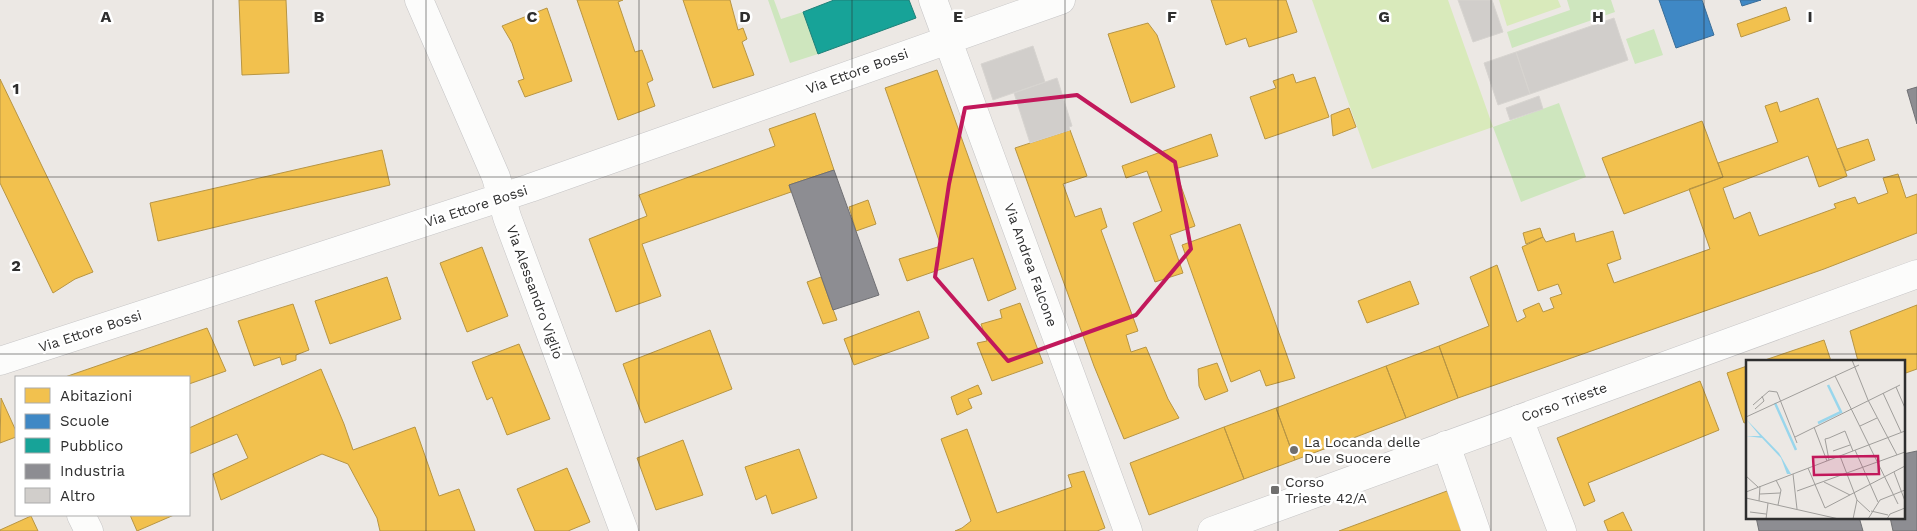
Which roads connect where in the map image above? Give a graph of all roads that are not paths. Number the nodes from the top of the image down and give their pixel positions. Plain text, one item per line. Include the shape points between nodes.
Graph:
1 (419, 0) edge
2 (933, 0) edge
3 (1061, 0) edge
4 (947, 39) junction
5 (501, 198) junction
6 (1917, 274) edge
7 (6, 360) edge
8 (1519, 419) junction
9 (1446, 445) junction
10 (82, 516) edge
11 (89, 531) edge
12 (624, 531) edge
13 (1128, 531) edge
14 (1212, 531) edge
15 (1476, 531) edge
16 (1562, 531) edge

1 - 5 street, Via Alessandro Viglio via 496,177
2 - 4 street, Via Andrea Falcone
3 - 4 street, Via Ettore Bossi
4 - 5 street, Via Ettore Bossi
4 - 13 street, Via Andrea Falcone
5 - 7 street, Via Ettore Bossi
5 - 12 street, Via Alessandro Viglio
6 - 8 street, Corso Trieste
8 - 9 street, Corso Trieste
8 - 16 street
9 - 14 street, Corso Trieste
9 - 15 street
10 - 11 street

